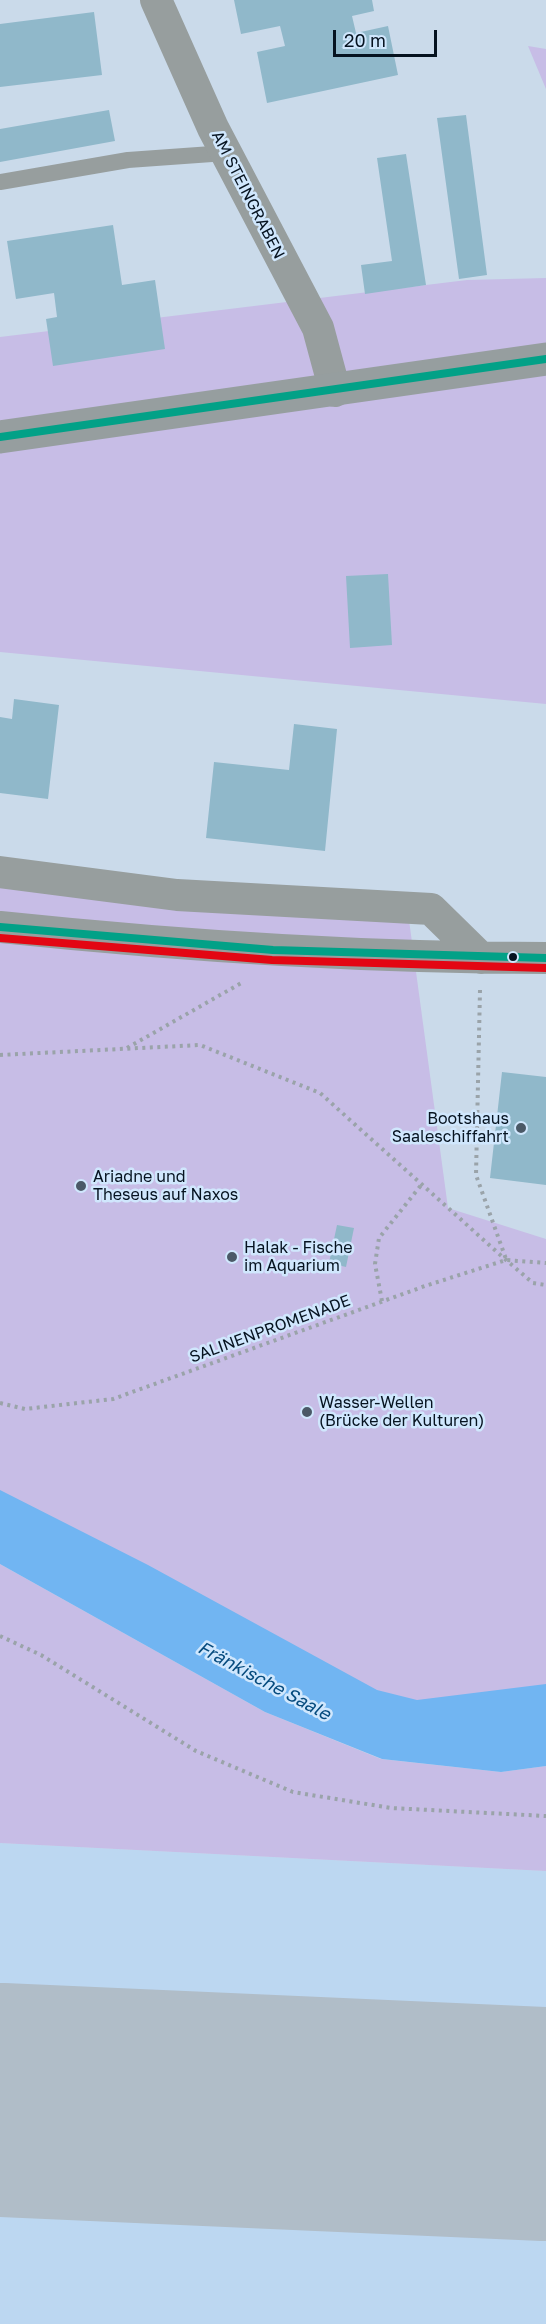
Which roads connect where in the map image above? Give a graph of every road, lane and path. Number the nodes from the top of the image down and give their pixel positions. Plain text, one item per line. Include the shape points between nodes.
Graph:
1 (156, 0) edge
2 (226, 153) junction
3 (0, 182) edge
4 (546, 359) edge
5 (334, 391) junction
6 (0, 437) edge
7 (0, 872) edge
8 (0, 927) edge
9 (481, 958) junction
10 (546, 958) edge
11 (248, 979) dead end
12 (127, 1049) junction
13 (0, 1055) edge
14 (422, 1184) junction
15 (506, 1260) junction
16 (546, 1263) edge
17 (546, 1285) edge
18 (382, 1301) junction
19 (0, 1403) edge
20 (0, 1636) edge
21 (546, 1816) edge

1 - 2 street, AM STEINGRABEN
2 - 3 lane via 128,160
2 - 5 street, AM STEINGRABEN via 318,328
4 - 5 main road
5 - 6 main road
7 - 9 street via 177,895 431,909
8 - 9 street via 152,943
9 - 10 street
9 - 15 path via 476,1175
11 - 12 path
12 - 13 path
12 - 14 path via 200,1045 320,1093
14 - 15 path
14 - 18 path via 379,1238 375,1264
15 - 16 path, SALINENPROMENADE
15 - 17 path via 533,1283
15 - 18 path, SALINENPROMENADE
18 - 19 path, SALINENPROMENADE via 113,1399 25,1409
20 - 21 path via 41,1654 196,1751 293,1792 391,1808

